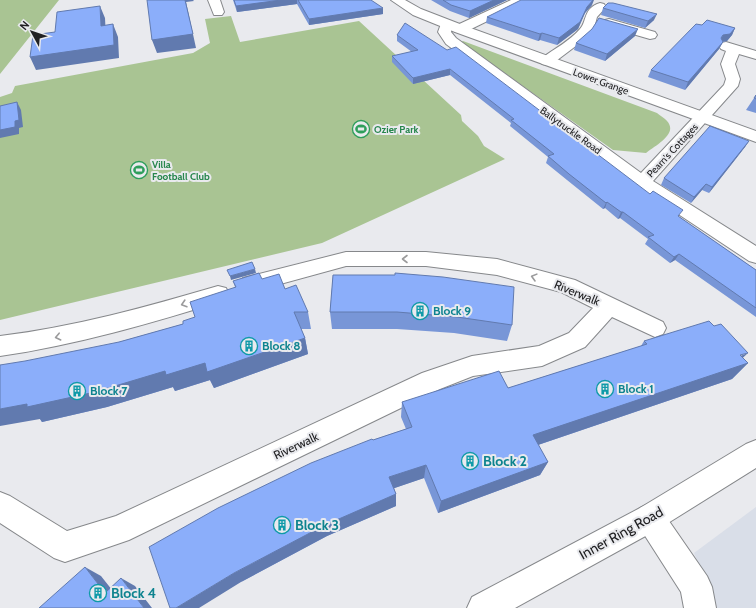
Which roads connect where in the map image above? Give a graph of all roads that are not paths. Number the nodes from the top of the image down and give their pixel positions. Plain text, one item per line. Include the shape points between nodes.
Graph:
1 (215, 0) edge
2 (397, 0) edge
3 (520, 0) edge
4 (600, 7) dead end
5 (218, 12) dead end
6 (590, 17) junction
7 (453, 27) junction
8 (650, 35) dead end
9 (756, 55) edge
10 (547, 62) junction
11 (702, 118) junction
12 (756, 137) edge
13 (642, 182) junction
14 (756, 256) edge
15 (609, 306) junction
16 (655, 328) dead end
17 (0, 346) edge
18 (756, 453) edge
19 (0, 506) edge
20 (650, 518) junction
21 (483, 608) edge
22 (700, 608) edge

1 - 5 street
2 - 7 street via 417,12
3 - 7 street
4 - 6 street
6 - 8 street
6 - 10 street via 584,33
7 - 10 street, Lower Grange
7 - 13 street, Ballytruckle Road via 444,32 451,41
9 - 11 street, Pearn's Cottages via 730,47 728,64 733,83
10 - 11 street, Lower Grange
11 - 12 street, Lower Grange
11 - 13 street, Pearn's Cottages
13 - 14 street, Ballytruckle Road
15 - 16 street
15 -> 17 street, Riverwalk via 567,286 497,267 426,259 346,258 276,276 149,316 37,342
15 - 19 street, Riverwalk via 577,340 549,353 472,366 431,381 119,530 65,547
18 - 20 street, Inner Ring Road
20 - 21 street, Inner Ring Road
20 - 22 street via 696,587

